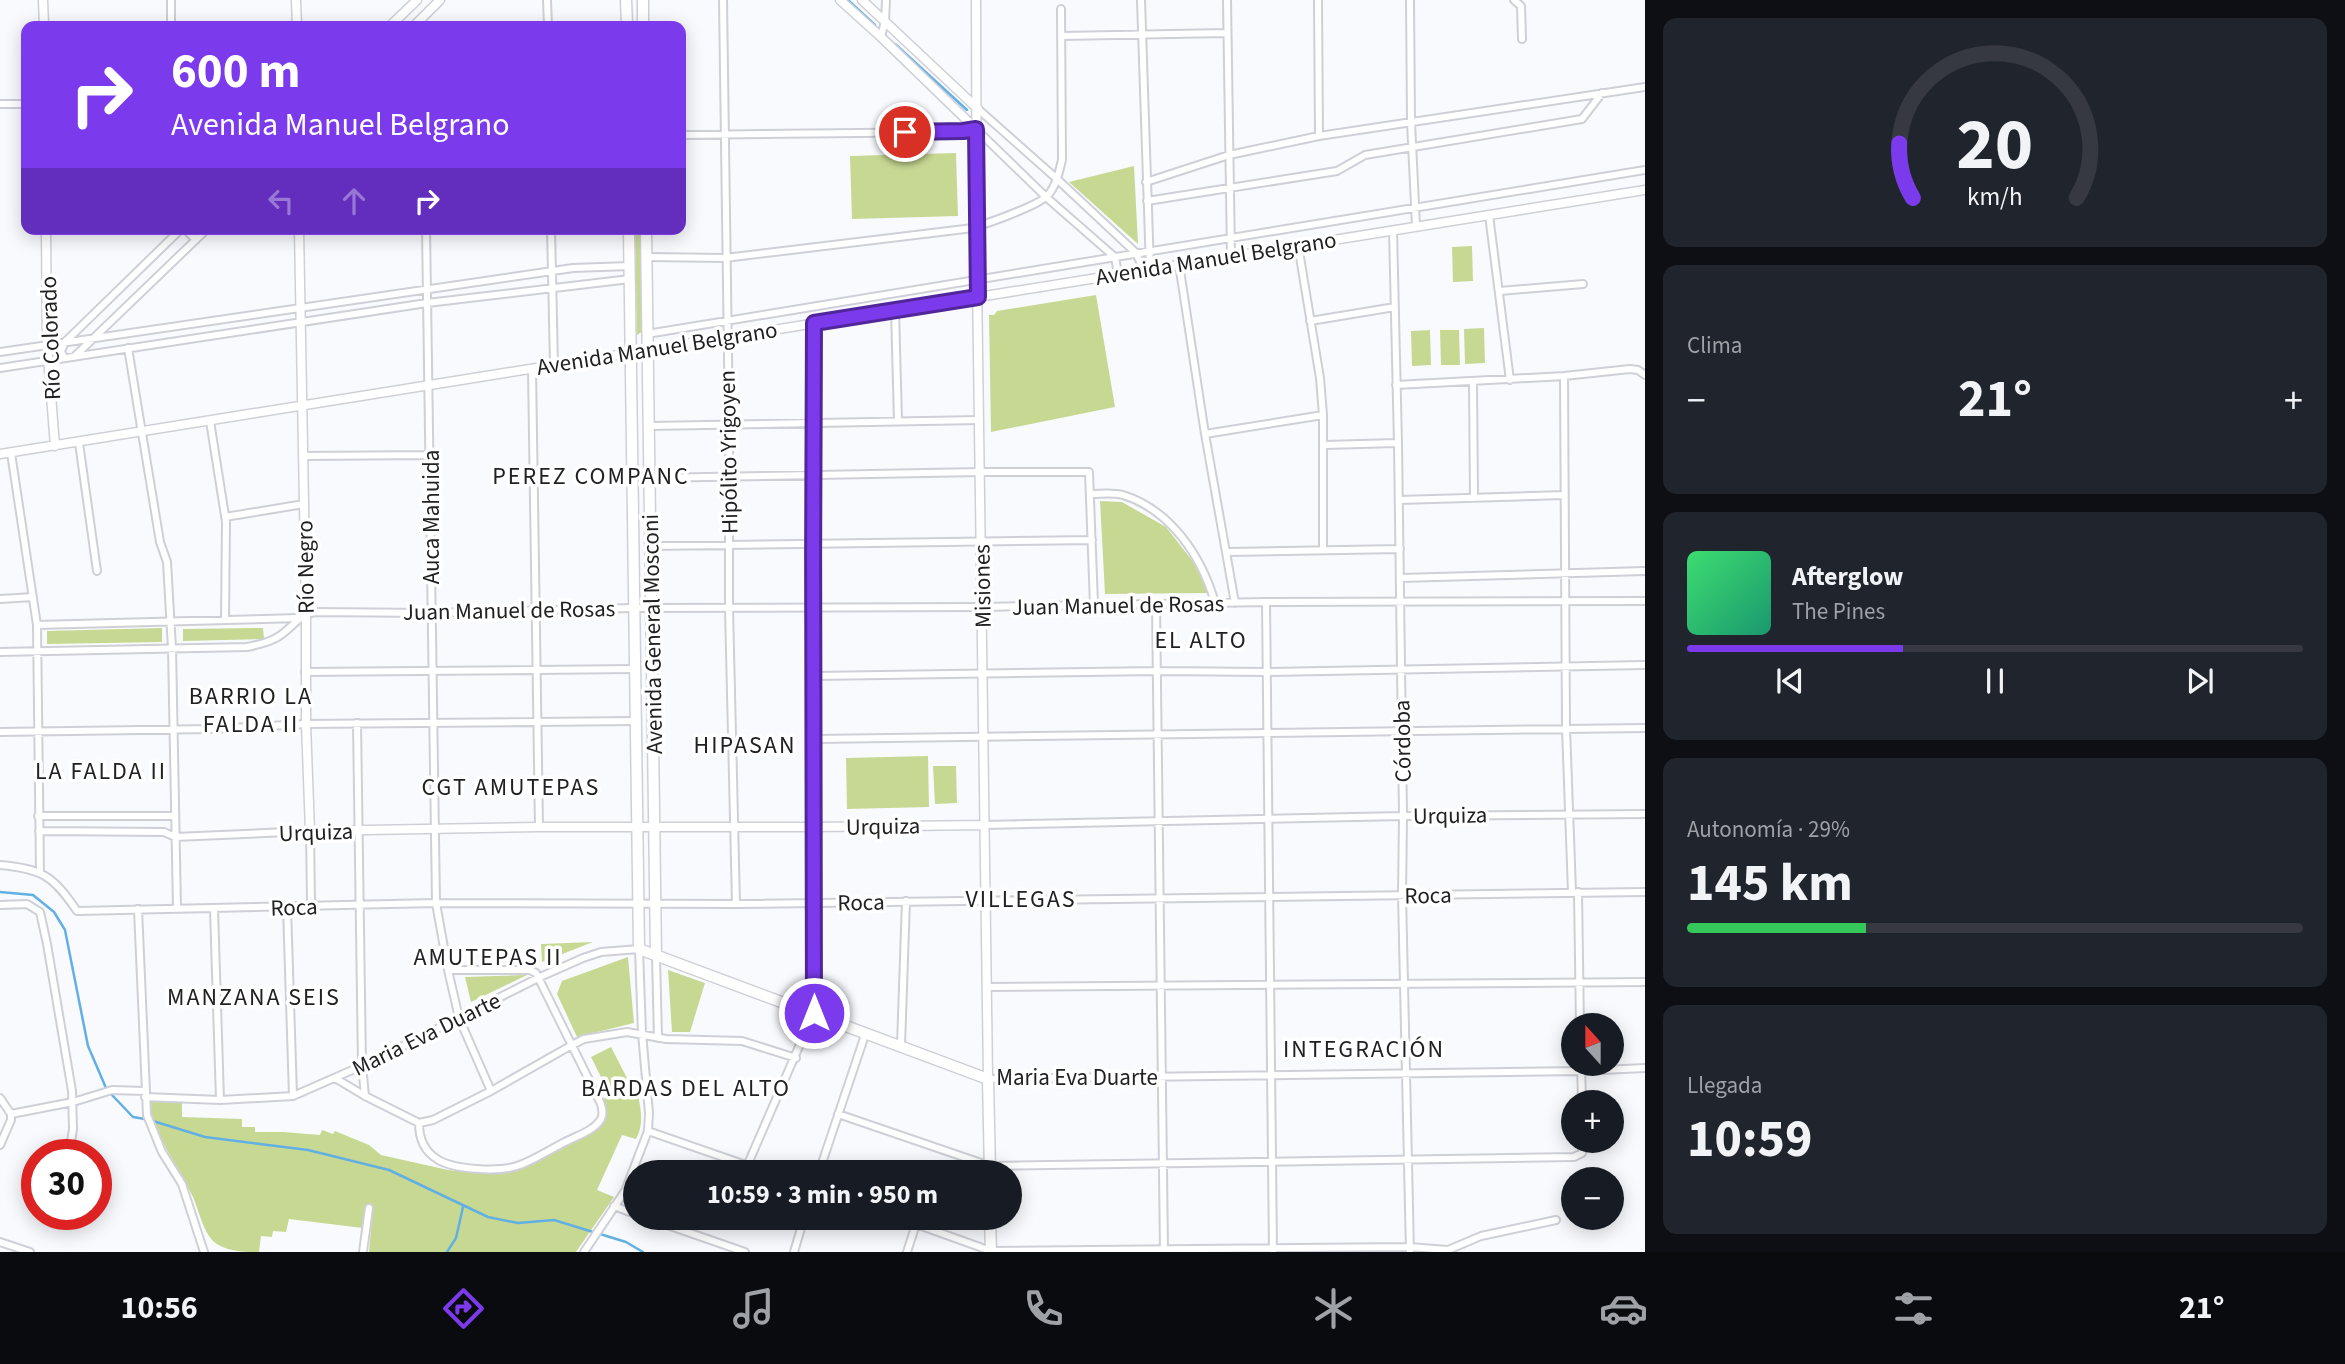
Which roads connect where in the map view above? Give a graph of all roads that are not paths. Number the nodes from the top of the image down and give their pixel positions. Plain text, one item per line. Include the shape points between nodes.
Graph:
1 (43, 0) edge
2 (171, 0) edge
3 (296, 0) edge
4 (416, 0) edge
5 (440, 0) edge
6 (547, 0) edge
7 (626, 0) edge
8 (643, 0) edge
9 (723, 0) edge
10 (840, 0) edge
11 (862, 0) edge
12 (886, 0) edge
13 (976, 0) edge
14 (1141, 0) edge
15 (1227, 0) edge
16 (1318, 0) edge
17 (1410, 0) edge
18 (1514, 0) edge
19 (1061, 9) dead end
20 (44, 21) edge
21 (171, 21) edge
22 (297, 21) edge
23 (395, 21) edge
24 (419, 21) edge
25 (548, 21) edge
26 (627, 21) edge
27 (643, 21) edge
28 (885, 21) junction
29 (1227, 33) junction
30 (1142, 35) junction
31 (1062, 36) junction
32 (881, 37) junction
33 (1522, 39) dead end
34 (1645, 87) edge
35 (1602, 93) junction
36 (0, 104) edge
37 (21, 104) edge
38 (978, 109) junction
39 (1411, 122) junction
40 (976, 129) junction
41 (686, 135) edge
42 (724, 135) junction
43 (1319, 136) junction
44 (1412, 147) junction
45 (1229, 155) junction
46 (1645, 170) edge
47 (1057, 179) junction
48 (1146, 182) junction
49 (1230, 188) junction
50 (1645, 190) edge
51 (1046, 197) junction
52 (1147, 201) junction
53 (1415, 207) junction
54 (1489, 215) junction
55 (1416, 226) junction
56 (977, 227) junction
57 (1392, 230) junction
58 (46, 235) edge
59 (177, 235) edge
60 (191, 235) edge
61 (202, 235) edge
62 (299, 235) edge
63 (426, 235) edge
64 (551, 235) edge
65 (629, 235) edge
66 (646, 235) edge
67 (1230, 237) junction
68 (197, 240) junction
69 (1298, 245) junction
70 (1149, 251) junction
71 (1136, 253) junction
72 (1231, 256) junction
73 (647, 257) junction
74 (1115, 257) junction
75 (725, 258) junction
76 (1179, 264) junction
77 (630, 266) junction
78 (1147, 270) junction
79 (552, 272) junction
80 (1118, 274) junction
81 (630, 279) junction
82 (977, 280) junction
83 (1583, 284) dead end
84 (552, 287) junction
85 (427, 291) junction
86 (1500, 291) junction
87 (978, 297) junction
88 (427, 303) junction
89 (1395, 307) junction
90 (300, 309) junction
91 (895, 310) junction
92 (727, 321) junction
93 (1310, 321) junction
94 (300, 323) junction
95 (814, 323) junction
96 (647, 334) junction
97 (93, 337) junction
98 (726, 337) junction
99 (65, 342) junction
100 (47, 345) junction
101 (128, 348) junction
102 (648, 350) junction
103 (0, 352) edge
104 (631, 353) junction
105 (74, 356) junction
106 (64, 358) junction
107 (49, 360) junction
108 (554, 365) junction
109 (0, 368) edge
110 (532, 369) junction
111 (1645, 375) edge
112 (1564, 376) junction
113 (1510, 380) junction
114 (1473, 383) junction
115 (428, 385) junction
116 (1396, 386) junction
117 (301, 406) junction
118 (1323, 415) junction
119 (979, 420) junction
120 (210, 421) junction
121 (898, 421) junction
122 (813, 423) junction
123 (649, 426) junction
124 (729, 426) junction
125 (141, 433) junction
126 (1205, 434) junction
127 (79, 443) junction
128 (1398, 443) junction
129 (1324, 445) junction
130 (55, 446) junction
131 (12, 453) junction
132 (0, 454) edge
133 (431, 455) junction
134 (303, 456) junction
135 (980, 472) junction
136 (812, 475) junction
137 (729, 476) junction
138 (650, 478) junction
139 (1090, 494) junction
140 (1563, 495) junction
141 (1474, 498) junction
142 (1399, 500) junction
143 (304, 504) junction
144 (225, 517) junction
145 (981, 540) junction
146 (1092, 540) junction
147 (812, 543) junction
148 (729, 544) junction
149 (651, 546) junction
150 (1323, 548) junction
151 (1400, 549) junction
152 (1227, 551) junction
153 (97, 570) dead end
154 (1645, 571) edge
155 (1565, 572) junction
156 (1400, 578) junction
157 (33, 597) junction
158 (0, 599) edge
159 (1565, 600) junction
160 (1399, 601) junction
161 (1645, 601) edge
162 (1266, 602) junction
163 (1215, 603) junction
164 (1235, 603) junction
165 (1156, 604) junction
166 (1094, 605) junction
167 (813, 607) junction
168 (982, 607) junction
169 (634, 608) junction
170 (651, 608) junction
171 (729, 608) junction
172 (535, 610) junction
173 (431, 612) junction
174 (303, 616) junction
175 (225, 620) junction
176 (171, 622) junction
177 (37, 625) junction
178 (172, 648) junction
179 (0, 652) edge
180 (38, 652) junction
181 (1567, 665) junction
182 (1645, 665) edge
183 (535, 669) junction
184 (635, 669) junction
185 (1400, 669) junction
186 (1157, 671) junction
187 (305, 672) junction
188 (433, 672) junction
189 (1267, 672) junction
190 (983, 673) junction
191 (814, 676) junction
192 (537, 721) junction
193 (636, 721) junction
194 (357, 723) junction
195 (306, 724) junction
196 (434, 724) junction
197 (1566, 728) junction
198 (1645, 728) edge
199 (173, 729) junction
200 (1402, 731) junction
201 (0, 732) edge
202 (37, 732) junction
203 (1268, 732) junction
204 (1158, 734) junction
205 (984, 737) junction
206 (815, 739) junction
207 (1569, 814) junction
208 (1645, 814) edge
209 (38, 816) junction
210 (175, 816) junction
211 (1403, 816) junction
212 (1268, 819) junction
213 (1159, 821) junction
214 (985, 825) junction
215 (637, 826) junction
216 (654, 826) junction
217 (734, 826) junction
218 (539, 827) junction
219 (814, 827) junction
220 (435, 828) junction
221 (358, 830) junction
222 (39, 831) junction
223 (310, 831) junction
224 (175, 837) junction
225 (0, 866) edge
226 (40, 873) junction
227 (1575, 892) junction
228 (1645, 892) edge
229 (1269, 895) junction
230 (1402, 895) junction
231 (1160, 898) junction
232 (906, 901) junction
233 (986, 901) junction
234 (814, 902) junction
235 (436, 903) junction
236 (638, 904) junction
237 (656, 904) junction
238 (736, 904) junction
239 (0, 905) edge
240 (311, 905) junction
241 (360, 906) junction
242 (288, 907) junction
243 (177, 908) junction
244 (138, 909) junction
245 (214, 909) junction
246 (639, 948) junction
247 (656, 956) junction
248 (448, 970) junction
249 (540, 977) junction
250 (1580, 981) junction
251 (1645, 982) edge
252 (1403, 984) junction
253 (1270, 985) junction
254 (1160, 986) junction
255 (987, 987) junction
256 (814, 1013) junction
257 (1580, 1013) edge
258 (459, 1018) junction
259 (866, 1032) junction
260 (642, 1033) junction
261 (658, 1038) junction
262 (572, 1045) junction
263 (901, 1045) junction
264 (796, 1058) junction
265 (362, 1065) junction
266 (1561, 1068) edge
267 (1624, 1068) edge
268 (1645, 1068) edge
269 (1405, 1072) junction
270 (1271, 1075) junction
271 (1162, 1076) junction
272 (335, 1078) junction
273 (988, 1079) junction
274 (491, 1091) junction
275 (145, 1094) junction
276 (293, 1096) junction
277 (365, 1096) junction
278 (0, 1098) edge
279 (220, 1100) junction
280 (73, 1102) junction
281 (11, 1114) junction
282 (838, 1114) junction
283 (419, 1123) junction
284 (648, 1131) junction
285 (70, 1139) edge
286 (0, 1145) edge
287 (1582, 1153) edge
288 (1406, 1158) junction
289 (730, 1160) edge
290 (750, 1160) edge
291 (822, 1160) edge
292 (965, 1160) edge
293 (990, 1160) edge
294 (1272, 1161) junction
295 (1163, 1162) junction
296 (1022, 1168) edge
297 (614, 1206) junction
298 (369, 1208) dead end
299 (623, 1209) edge
300 (1556, 1220) dead end
301 (682, 1230) edge
302 (800, 1230) edge
303 (914, 1230) edge
304 (933, 1230) edge
305 (990, 1230) edge
306 (3, 1243) edge
307 (1410, 1249) edge
308 (1273, 1250) edge
309 (991, 1251) edge
310 (1164, 1251) edge
311 (5, 1252) edge
312 (30, 1252) edge
313 (204, 1252) edge
314 (363, 1252) edge
315 (584, 1252) edge
316 (745, 1252) edge
317 (794, 1252) edge
318 (907, 1252) edge

1 - 20 street
2 - 21 street
3 - 22 street
4 - 23 street
5 - 24 street
6 - 25 street
7 - 26 main road
8 - 27 main road
9 - 42 street, Hipólito Yrigoyen
10 - 32 street
11 - 28 street
12 - 28 street
13 - 38 street, Misiones
14 - 30 street
15 - 29 street
16 - 43 street
17 - 39 street
18 - 33 street via 1521,6
19 - 31 street
28 - 32 street
28 - 38 street
29 - 30 street
29 - 45 street
30 - 31 street
30 - 48 street
31 - 47 street via 1062,160
32 - 40 street
34 - 35 street
35 - 39 street
35 - 44 street via 1582,120
36 - 37 street
38 - 40 street, Misiones
38 - 47 street
39 - 43 street
39 - 44 street
40 - 42 street
40 - 51 street
40 - 56 street, Misiones
41 - 42 street
42 - 75 street, Hipólito Yrigoyen
43 - 45 street
44 - 49 street via 1365,155 1337,171
44 - 53 street
45 - 48 street
45 - 49 street
46 - 53 street
47 - 51 street
47 - 71 street
48 - 52 street
49 - 52 street
49 - 67 street
50 - 54 street, Avenida Manuel Belgrano
51 - 56 street
51 - 74 street
52 - 70 street
53 - 55 street
53 - 67 street
54 - 55 street, Avenida Manuel Belgrano
54 - 86 street
55 - 57 street, Avenida Manuel Belgrano
56 - 75 street
56 - 82 street, Misiones
57 - 69 street, Avenida Manuel Belgrano
57 - 89 street, Córdoba
58 - 100 street, Río Colorado
59 - 99 street
60 - 68 street
61 - 68 street
62 - 90 street, Río Negro
63 - 85 street, Auca Mahuida
64 - 79 street
65 - 77 main road, Avenida General Mosconi
66 - 73 main road, Avenida General Mosconi
67 - 70 street
67 - 72 street
68 - 97 street
69 - 72 street, Avenida Manuel Belgrano
69 - 93 street
70 - 71 street
70 - 78 street
71 - 74 street
71 - 78 street
72 - 76 street, Avenida Manuel Belgrano
73 - 75 street
73 - 96 main road, Avenida General Mosconi
74 - 80 street
74 - 82 street
75 - 92 street, Hipólito Yrigoyen
76 - 78 street, Avenida Manuel Belgrano
76 - 126 street
77 - 79 street
77 - 81 main road, Avenida General Mosconi
78 - 80 street, Avenida Manuel Belgrano
79 - 84 street
79 - 85 street
80 - 87 street, Avenida Manuel Belgrano
81 - 84 street
81 - 104 main road, Avenida General Mosconi
82 - 87 street, Misiones
82 - 92 street
83 - 86 street
84 - 88 street
84 - 108 street
85 - 88 street, Auca Mahuida
85 - 90 street
86 - 113 street
87 - 91 street, Avenida Manuel Belgrano
87 - 119 street, Misiones
88 - 94 street
88 - 115 street, Auca Mahuida
89 - 93 street
89 - 116 street, Córdoba
90 - 94 street, Río Negro
90 - 97 street
91 - 95 street, Avenida Manuel Belgrano
91 - 121 street
92 - 96 street
92 - 98 street, Hipólito Yrigoyen
93 - 118 street
94 - 101 street
94 - 117 street, Río Negro
95 - 98 street, Avenida Manuel Belgrano
95 - 122 street
96 - 102 main road, Avenida General Mosconi
97 - 99 street
97 - 105 street
98 - 102 street, Avenida Manuel Belgrano
98 - 124 street, Hipólito Yrigoyen
99 - 100 street
99 - 106 street
100 - 103 street
100 - 107 street, Río Colorado
101 - 105 street
101 - 125 street
102 - 104 street, Avenida Manuel Belgrano
102 - 123 main road, Avenida General Mosconi
104 - 108 street, Avenida Manuel Belgrano
104 - 169 main road, Avenida General Mosconi
105 - 106 street
106 - 107 street
107 - 109 street
107 - 130 street, Río Colorado
108 - 110 street, Avenida Manuel Belgrano
110 - 115 street, Avenida Manuel Belgrano
110 - 172 street
111 - 112 street via 1630,369
112 - 113 street
112 - 140 street
113 - 114 street
114 - 116 street
114 - 141 street
115 - 117 street, Avenida Manuel Belgrano
115 - 133 street, Auca Mahuida
116 - 128 street, Córdoba
117 - 120 street, Avenida Manuel Belgrano
117 - 134 street, Río Negro
118 - 126 street
118 - 129 street
119 - 121 street
119 - 135 street, Misiones
120 - 125 street, Avenida Manuel Belgrano
120 - 144 street
121 - 122 street
122 - 124 street
122 - 136 street
123 - 124 street
123 - 138 main road, Avenida General Mosconi
124 - 137 street, Hipólito Yrigoyen
125 - 127 street, Avenida Manuel Belgrano
125 - 176 street via 167,562
126 - 152 street
127 - 130 street, Avenida Manuel Belgrano
127 - 153 street
128 - 129 street
128 - 142 street, Córdoba
129 - 150 street
130 - 131 street, Avenida Manuel Belgrano
131 - 132 street, Avenida Manuel Belgrano
131 - 157 street
133 - 134 street
133 - 173 street, Auca Mahuida
134 - 143 street, Río Negro
135 - 136 street
135 - 139 street via 1089,472
135 - 145 street, Misiones
136 - 137 street
136 - 147 street
137 - 138 street
137 - 148 street, Hipólito Yrigoyen
138 - 149 main road, Avenida General Mosconi
139 - 146 street
139 - 163 street via 1123,495 1169,522 1197,560
140 - 141 street
140 - 155 street
141 - 142 street
142 - 151 street, Córdoba
143 - 144 street
143 - 174 street, Río Negro
144 - 175 street
145 - 146 street
145 - 147 street
145 - 168 street, Misiones
146 - 166 street
147 - 148 street
147 - 167 street
148 - 149 street
148 - 171 street, Hipólito Yrigoyen
149 - 170 main road, Avenida General Mosconi
150 - 151 street
150 - 152 street
151 - 156 street, Córdoba
152 - 164 street
154 - 155 street
155 - 156 street
155 - 159 street
156 - 160 street, Córdoba
157 - 158 street
157 - 177 street
159 - 160 street, Juan Manuel de Rosas
159 - 161 street, Juan Manuel de Rosas
159 - 181 street
160 - 162 street, Juan Manuel de Rosas
160 - 185 street, Córdoba
162 - 164 street, Juan Manuel de Rosas
162 - 189 street
163 - 164 street, Juan Manuel de Rosas
163 - 165 street, Juan Manuel de Rosas
165 - 166 street, Juan Manuel de Rosas
165 - 186 street
166 - 168 street, Juan Manuel de Rosas
167 - 168 street, Juan Manuel de Rosas
167 - 171 street, Juan Manuel de Rosas
167 - 191 street
168 - 190 street, Misiones
169 - 170 street, Juan Manuel de Rosas
169 - 172 street, Juan Manuel de Rosas
169 - 184 main road, Avenida General Mosconi
170 - 171 street, Juan Manuel de Rosas
170 - 216 main road, Avenida General Mosconi
171 - 217 street, Hipólito Yrigoyen
172 - 173 street, Juan Manuel de Rosas
172 - 183 street
173 - 174 street, Juan Manuel de Rosas
173 - 188 street, Auca Mahuida
174 - 175 street, Juan Manuel de Rosas
174 - 178 street via 277,638 262,644
174 - 187 street, Río Negro
175 - 176 street, Juan Manuel de Rosas
176 - 177 street, Juan Manuel de Rosas
176 - 178 street
177 - 180 street
178 - 180 street
178 - 199 street
179 - 180 street
180 - 202 street
181 - 182 street
181 - 185 street
181 - 197 street
183 - 184 street
183 - 188 street
183 - 192 street
184 - 193 main road, Avenida General Mosconi
185 - 189 street
185 - 200 street, Córdoba
186 - 189 street
186 - 190 street
186 - 204 street
187 - 188 street
187 - 195 street, Río Negro
188 - 196 street, Auca Mahuida
189 - 203 street
190 - 191 street
190 - 205 street, Misiones
191 - 206 street
192 - 193 street
192 - 196 street
192 - 218 street
193 - 215 main road, Avenida General Mosconi
194 - 195 street
194 - 196 street
194 - 221 street
195 - 199 street
195 - 223 street, Río Negro
196 - 220 street, Auca Mahuida
197 - 198 street
197 - 200 street
197 - 207 street
199 - 202 street
199 - 210 street
200 - 203 street
200 - 211 street, Córdoba
201 - 202 street
202 - 209 street
203 - 204 street
203 - 212 street
204 - 205 street
204 - 213 street
205 - 206 street
205 - 214 street, Misiones
206 - 219 street
207 - 208 street, Urquiza
207 - 211 street, Urquiza
207 - 227 street
209 - 210 street
209 - 222 street
210 - 224 street
211 - 212 street, Urquiza
211 - 230 street, Córdoba
212 - 213 street, Urquiza
212 - 229 street
213 - 214 street, Urquiza
213 - 231 street
214 - 219 street, Urquiza
214 - 233 street, Misiones
215 - 216 street, Urquiza
215 - 218 street, Urquiza
215 - 236 main road, Avenida General Mosconi
216 - 217 street, Urquiza
216 - 237 main road, Avenida General Mosconi
217 - 219 street, Urquiza
217 - 238 street, Hipólito Yrigoyen
218 - 220 street, Urquiza
219 - 234 street
220 - 221 street, Urquiza
220 - 235 street, Auca Mahuida
221 - 223 street, Urquiza
221 - 241 street
222 - 224 street, Urquiza via 164,832
222 - 226 street
223 - 224 street, Urquiza
223 - 240 street, Río Negro
224 - 243 street
225 - 226 street
226 - 244 street, Roca via 61,887 77,911
227 - 228 street, Roca
227 - 230 street, Roca
227 - 250 street
229 - 230 street, Roca
229 - 231 street, Roca
229 - 253 street
230 - 252 street, Córdoba
231 - 233 street, Roca
231 - 254 street
232 - 233 street, Roca
232 - 234 street, Roca
232 - 263 street
233 - 255 street, Misiones
234 - 238 street, Roca
234 - 256 street
235 - 236 street, Roca
235 - 241 street, Roca
235 - 248 street, Auca Mahuida
236 - 237 street, Roca
236 - 246 main road, Avenida General Mosconi
237 - 238 street, Roca
237 - 247 main road, Avenida General Mosconi
239 - 280 street via 26,904 40,912
240 - 241 street, Roca
240 - 242 street, Roca
241 - 265 street
242 - 245 street, Roca
242 - 276 street
243 - 244 street, Roca
243 - 245 street, Roca
244 - 275 street
245 - 279 street
246 - 247 main road, Maria Eva Duarte
246 - 249 street, Maria Eva Duarte via 601,952
246 - 260 street, Avenida General Mosconi
247 - 256 main road, Maria Eva Duarte
247 - 261 street, Avenida General Mosconi
248 - 249 street via 530,970
248 - 258 street, Auca Mahuida
249 - 258 street, Maria Eva Duarte
249 - 262 street
250 - 251 street
250 - 252 street
250 - 257 street
252 - 253 street
252 - 269 street, Córdoba
253 - 254 street
253 - 270 street
254 - 255 street
254 - 271 street
255 - 273 street, Misiones
256 - 259 main road, Maria Eva Duarte
256 - 264 street
258 - 265 street, Maria Eva Duarte
258 - 274 street, Auca Mahuida
259 - 263 main road, Maria Eva Duarte
259 - 282 street
260 - 261 street
260 - 262 street via 616,1033
260 - 284 street, Avenida General Mosconi
261 - 264 street via 742,1041
262 - 274 street
262 - 283 street via 603,1112 602,1119 586,1131 516,1166 497,1169 438,1160 424,1146
263 - 273 main road, Maria Eva Duarte
264 - 290 street
265 - 272 street, Maria Eva Duarte
265 - 277 street
266 - 269 street, Maria Eva Duarte
267 - 268 street, Maria Eva Duarte
269 - 270 street, Maria Eva Duarte
269 - 288 street, Córdoba
270 - 271 street, Maria Eva Duarte
270 - 294 street
271 - 273 street, Maria Eva Duarte
271 - 295 street
272 - 276 street, Maria Eva Duarte
272 - 277 street
273 - 293 main road, Misiones
274 - 283 street
275 - 279 street, Maria Eva Duarte
275 - 280 street, Maria Eva Duarte via 111,1090
275 - 313 street via 147,1115 181,1184
276 - 279 street, Maria Eva Duarte
277 - 283 street
278 - 281 street
280 - 281 street, Maria Eva Duarte
280 - 285 street
281 - 286 street
282 - 291 street
282 - 292 street
284 - 289 street
284 - 297 street via 625,1191
287 - 288 street via 1574,1157
288 - 294 street
288 - 307 street, Córdoba
294 - 295 street
294 - 308 street
295 - 296 street
295 - 310 street
297 - 299 street
297 - 315 street
298 - 314 street
300 - 307 street via 1481,1236 1448,1250
301 - 316 street
302 - 317 street
303 - 318 street
304 - 309 street
305 - 309 main road
306 - 311 street
306 - 312 street
307 - 308 street
308 - 310 street
309 - 310 street

